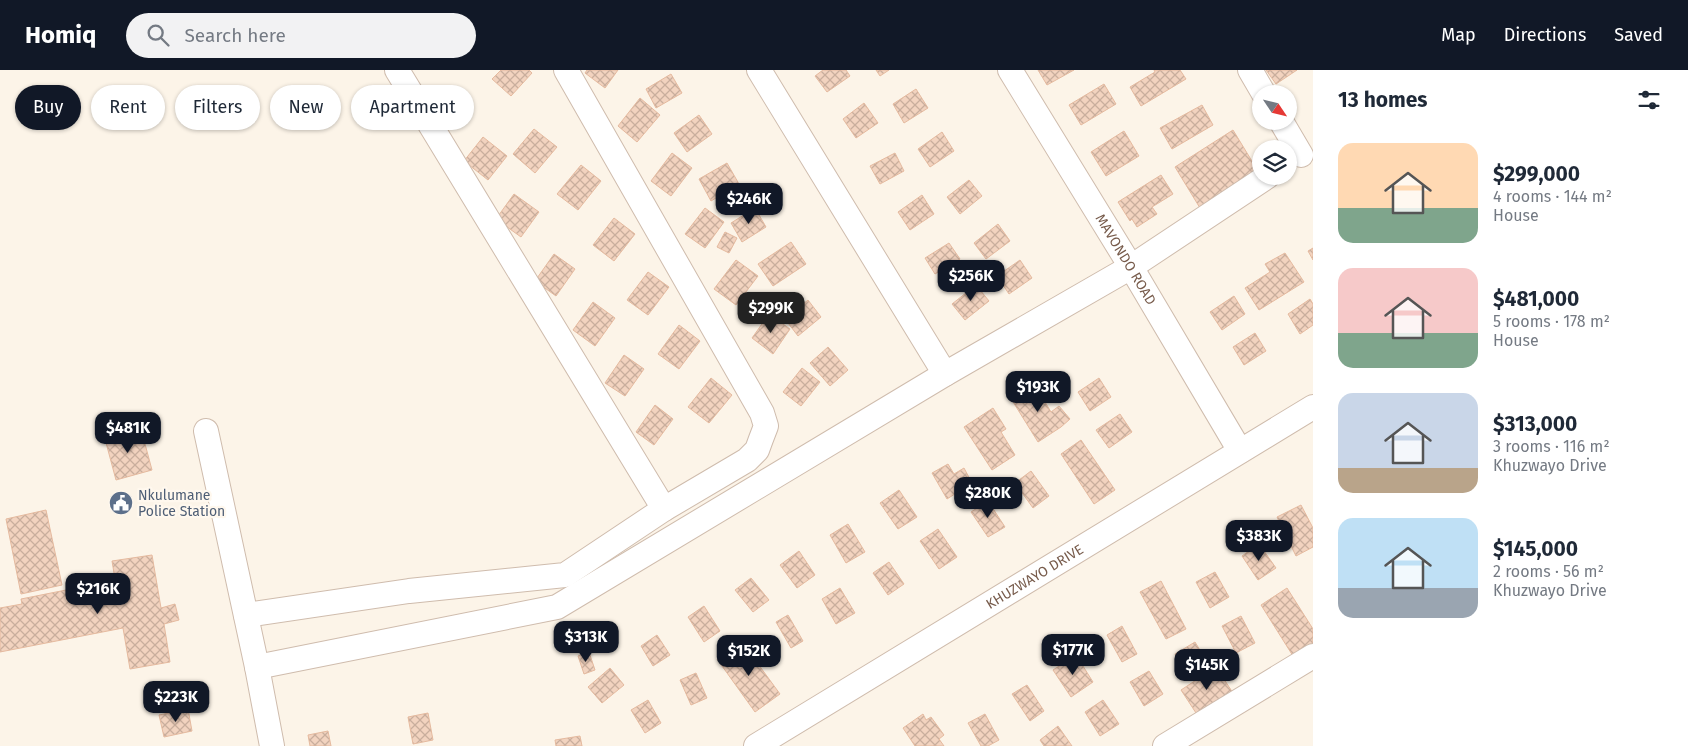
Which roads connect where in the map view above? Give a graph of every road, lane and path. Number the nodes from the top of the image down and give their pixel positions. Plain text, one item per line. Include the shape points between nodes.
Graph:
1 (397, 70) edge
2 (566, 70) edge
3 (759, 70) edge
4 (1010, 70) edge
5 (1250, 70) edge
6 (1259, 85) edge
7 (1286, 130) edge
8 (1301, 155) edge
9 (1254, 185) edge
10 (1130, 266) junction
11 (945, 374) junction
12 (1313, 407) edge
13 (206, 430) dead end
14 (1240, 451) junction
15 (664, 509) junction
16 (246, 615) junction
17 (1313, 656) edge
18 (257, 667) junction
19 (272, 746) edge
20 (756, 746) edge
21 (1165, 746) edge

1 - 15 street
2 - 15 street via 762,413 766,426 756,450 746,460
3 - 11 street
4 - 10 street, MAVONDO ROAD
5 - 6 street
7 - 8 street
9 - 10 street
10 - 11 street
10 - 14 street, MAVONDO ROAD
11 - 18 street via 557,606
12 - 14 street, KHUZWAYO DRIVE
13 - 16 street
14 - 20 street, KHUZWAYO DRIVE
15 - 16 street via 565,575 409,591
16 - 18 street
17 - 21 street
18 - 19 street

